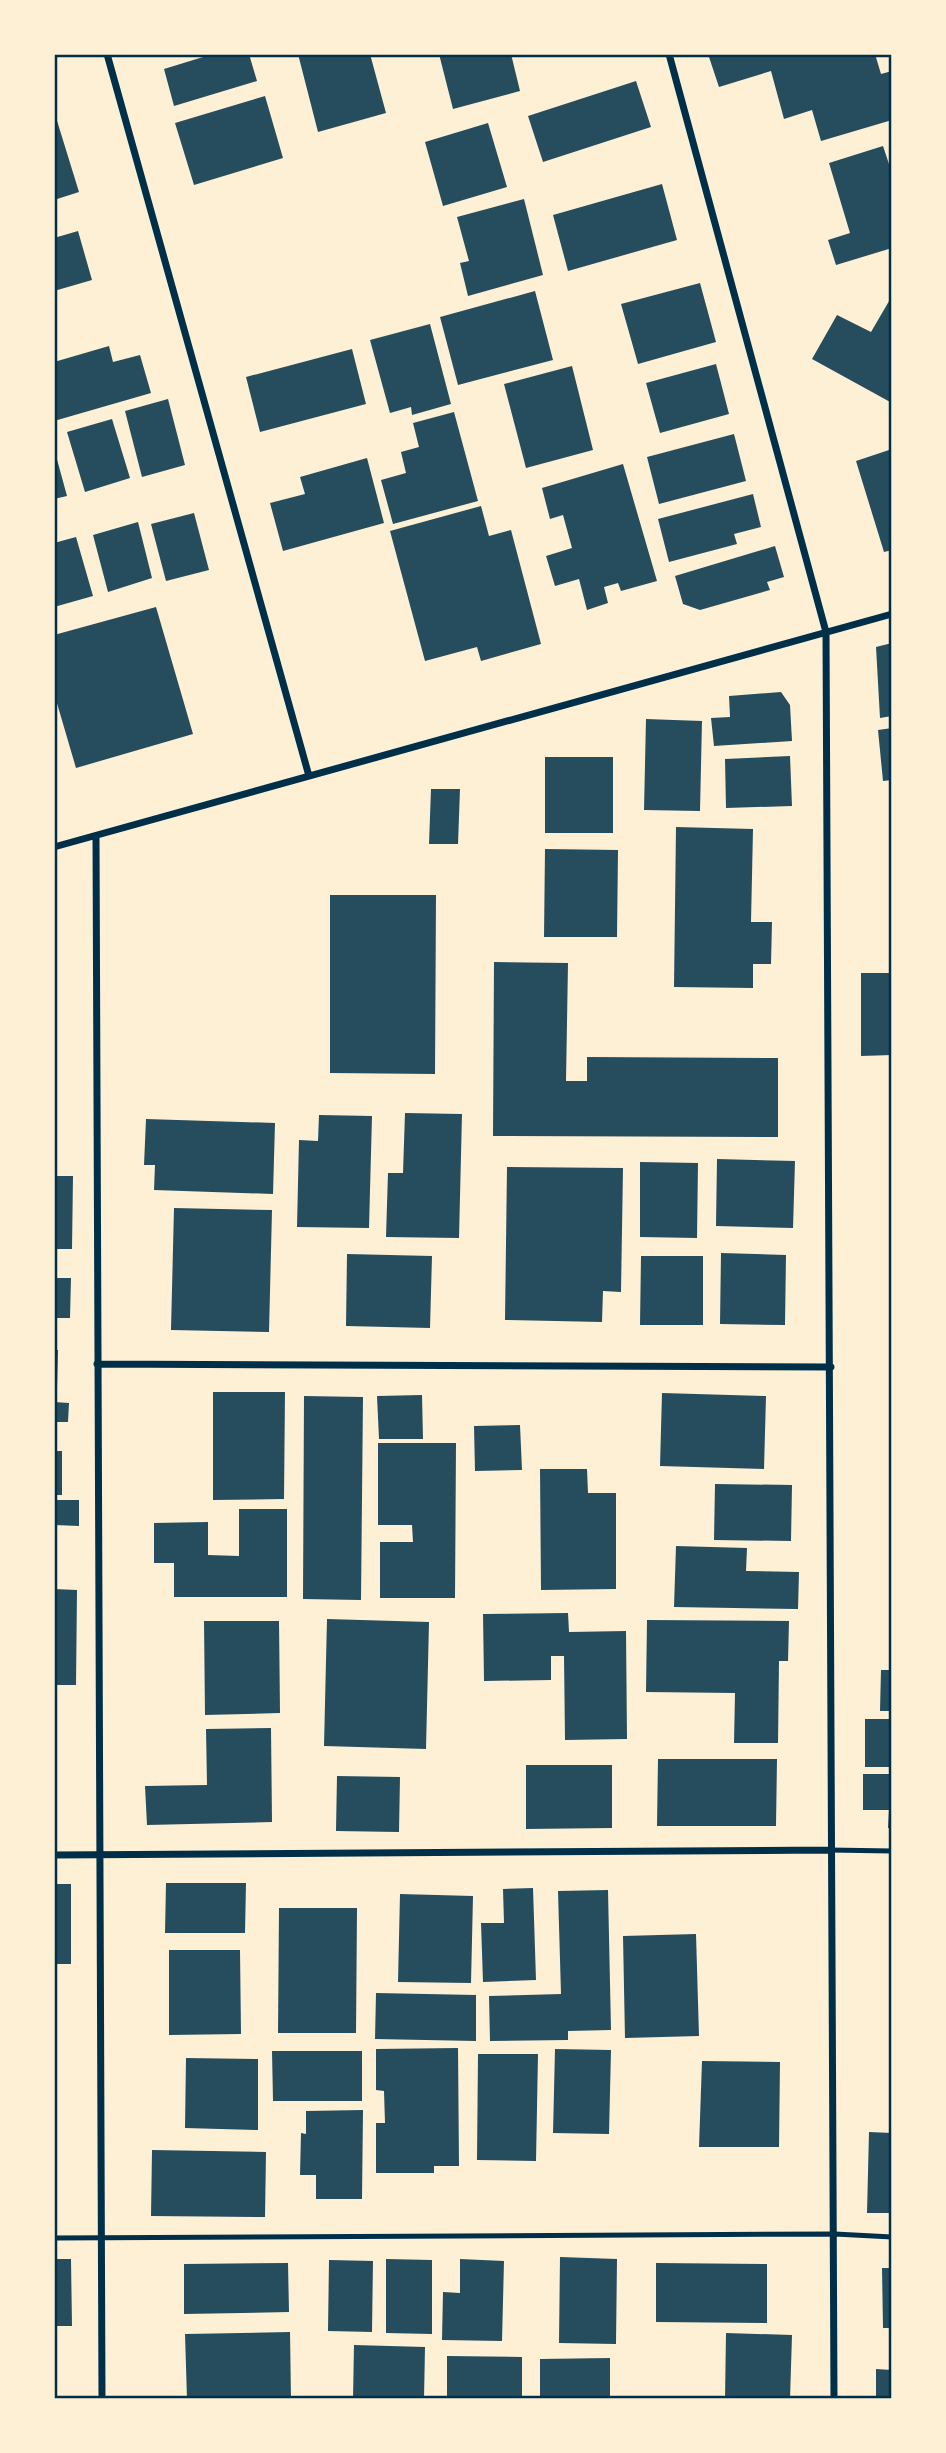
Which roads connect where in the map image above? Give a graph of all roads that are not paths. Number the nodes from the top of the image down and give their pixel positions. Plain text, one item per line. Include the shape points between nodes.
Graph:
1 (107, 54) edge
2 (668, 54) edge
3 (892, 614) edge
4 (826, 632) junction
5 (309, 776) junction
6 (96, 836) junction
7 (54, 847) edge
8 (97, 1364) junction
9 (831, 1367) junction
10 (829, 1850) junction
11 (892, 1851) edge
12 (100, 1854) junction
13 (54, 1855) edge
14 (835, 2234) junction
15 (892, 2237) edge
16 (54, 2238) edge
17 (101, 2238) junction
18 (102, 2399) edge
19 (834, 2399) edge

1 - 5 street
2 - 4 street
3 - 4 street
4 - 5 street
4 - 9 street
5 - 6 street
6 - 7 street
6 - 8 street
8 - 9 street
8 - 12 street
9 - 10 street
10 - 11 lane
10 - 12 street
10 - 14 street
12 - 13 street
12 - 17 street
14 - 15 lane
14 - 17 lane
14 - 19 street
16 - 17 lane
17 - 18 street

